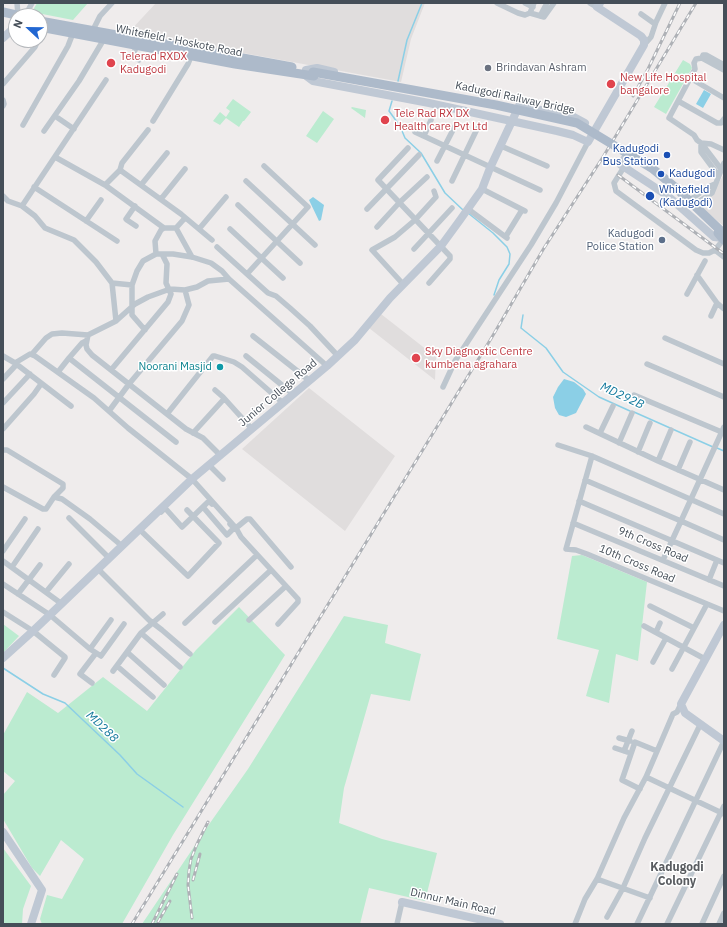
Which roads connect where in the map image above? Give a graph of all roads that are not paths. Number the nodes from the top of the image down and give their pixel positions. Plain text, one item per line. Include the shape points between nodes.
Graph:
1 (112, 3) edge
2 (497, 3) edge
3 (525, 3) edge
4 (547, 3) edge
5 (554, 3) edge
6 (665, 3) edge
7 (596, 4) edge
8 (534, 5) edge
9 (530, 13) junction
10 (641, 14) dead end
11 (540, 16) junction
12 (656, 24) junction
13 (48, 27) edge
14 (48, 28) edge
15 (93, 30) junction
16 (73, 33) junction
17 (104, 39) junction
18 (137, 45) junction
19 (644, 45) junction
20 (34, 48) edge
21 (193, 52) junction
22 (702, 58) junction
23 (138, 60) dead end
24 (724, 65) edge
25 (724, 70) edge
26 (310, 73) junction
27 (690, 78) junction
28 (106, 80) dead end
29 (3, 84) edge
30 (724, 98) edge
31 (3, 100) edge
32 (678, 101) junction
33 (3, 106) edge
34 (520, 106) junction
35 (55, 116) junction
36 (724, 119) edge
37 (431, 120) dead end
38 (153, 121) dead end
39 (512, 122) junction
40 (23, 125) dead end
41 (455, 126) dead end
42 (74, 129) junction
43 (478, 129) dead end
44 (148, 130) dead end
45 (595, 130) junction
46 (44, 131) dead end
47 (415, 132) dead end
48 (424, 136) junction
49 (588, 142) junction
50 (445, 146) junction
51 (501, 146) junction
52 (703, 146) junction
53 (408, 148) dead end
54 (724, 150) edge
55 (167, 153) dead end
56 (419, 155) dead end
57 (466, 156) junction
58 (55, 157) junction
59 (437, 161) dead end
60 (264, 166) dead end
61 (547, 166) dead end
62 (723, 166) edge
63 (624, 167) junction
64 (490, 168) junction
65 (185, 169) dead end
66 (120, 170) junction
67 (718, 175) junction
68 (427, 177) dead end
69 (246, 181) dead end
70 (452, 181) dead end
71 (105, 185) junction
72 (141, 185) junction
73 (34, 187) junction
74 (386, 189) junction
75 (482, 189) junction
76 (540, 190) dead end
77 (434, 191) dead end
78 (3, 196) edge
79 (226, 197) dead end
80 (160, 199) junction
81 (101, 200) dead end
82 (693, 202) junction
83 (399, 203) junction
84 (238, 205) dead end
85 (22, 206) junction
86 (135, 206) junction
87 (452, 208) dead end
88 (367, 209) dead end
89 (468, 209) junction
90 (185, 218) junction
91 (415, 220) junction
92 (86, 221) junction
93 (292, 224) junction
94 (136, 226) dead end
95 (377, 227) dead end
96 (164, 228) junction
97 (176, 228) junction
98 (199, 229) junction
99 (230, 229) dead end
100 (428, 233) junction
101 (722, 235) edge
102 (212, 240) dead end
103 (117, 241) dead end
104 (277, 241) junction
105 (315, 245) dead end
106 (441, 246) junction
107 (217, 247) dead end
108 (414, 249) dead end
109 (715, 250) junction
110 (159, 254) junction
111 (192, 257) junction
112 (724, 257) edge
113 (262, 258) junction
114 (705, 261) dead end
115 (300, 262) dead end
116 (247, 274) junction
117 (697, 274) junction
118 (283, 278) dead end
119 (229, 279) junction
120 (112, 283) junction
121 (429, 283) dead end
122 (403, 284) junction
123 (132, 285) junction
124 (185, 290) junction
125 (168, 292) junction
126 (687, 294) dead end
127 (717, 303) junction
128 (132, 307) junction
129 (724, 309) edge
130 (711, 316) dead end
131 (116, 321) junction
132 (145, 330) junction
133 (253, 336) dead end
134 (87, 338) junction
135 (665, 338) dead end
136 (32, 354) junction
137 (3, 356) edge
138 (246, 356) dead end
139 (338, 356) junction
140 (69, 358) junction
141 (16, 364) junction
142 (647, 364) dead end
143 (724, 364) edge
144 (327, 366) junction
145 (111, 370) junction
146 (58, 372) junction
147 (30, 374) junction
148 (3, 379) edge
149 (310, 380) junction
150 (41, 384) junction
151 (129, 384) junction
152 (443, 387) dead end
153 (215, 390) dead end
154 (293, 394) junction
155 (634, 395) dead end
156 (119, 397) junction
157 (724, 397) edge
158 (224, 400) junction
159 (3, 403) edge
160 (283, 403) junction
161 (71, 406) dead end
162 (613, 406) dead end
163 (109, 411) junction
164 (632, 413) dead end
165 (167, 414) junction
166 (650, 423) dead end
167 (586, 426) dead end
168 (3, 429) edge
169 (252, 429) junction
170 (671, 430) dead end
171 (723, 430) edge
172 (193, 433) junction
173 (600, 433) junction
174 (176, 442) dead end
175 (619, 442) junction
176 (690, 442) dead end
177 (558, 445) dead end
178 (3, 450) edge
179 (638, 452) junction
180 (220, 456) junction
181 (592, 456) junction
182 (658, 461) junction
183 (209, 465) junction
184 (678, 470) junction
185 (192, 479) junction
186 (223, 479) dead end
187 (585, 480) junction
188 (700, 480) junction
189 (3, 487) edge
190 (724, 490) edge
191 (54, 497) junction
192 (690, 499) junction
193 (579, 501) junction
194 (203, 507) junction
195 (187, 510) dead end
196 (724, 514) edge
197 (193, 516) junction
198 (68, 518) dead end
199 (25, 520) dead end
200 (681, 521) junction
201 (150, 522) junction
202 (574, 523) junction
203 (236, 528) junction
204 (38, 529) dead end
205 (140, 531) junction
206 (724, 540) edge
207 (672, 541) junction
208 (122, 546) junction
209 (3, 551) edge
210 (257, 555) junction
211 (109, 558) junction
212 (663, 560) junction
213 (717, 560) junction
214 (3, 561) edge
215 (724, 563) edge
216 (69, 564) dead end
217 (40, 565) dead end
218 (12, 567) junction
219 (291, 567) dead end
220 (98, 569) junction
221 (271, 570) junction
222 (29, 579) junction
223 (709, 580) junction
224 (3, 584) edge
225 (286, 586) junction
226 (724, 586) edge
227 (46, 592) junction
228 (18, 594) junction
229 (62, 604) junction
230 (707, 604) junction
231 (650, 606) dead end
232 (3, 612) edge
233 (724, 612) edge
234 (163, 614) dead end
235 (50, 615) junction
236 (111, 620) dead end
237 (249, 620) dead end
238 (216, 622) dead end
239 (152, 623) junction
240 (184, 623) dead end
241 (660, 623) dead end
242 (124, 624) dead end
243 (278, 624) dead end
244 (724, 625) edge
245 (644, 626) dead end
246 (694, 628) junction
247 (33, 631) junction
248 (656, 632) junction
249 (141, 633) junction
250 (666, 638) junction
251 (684, 648) junction
252 (90, 649) junction
253 (127, 652) junction
254 (96, 653) junction
255 (190, 654) dead end
256 (3, 658) edge
257 (705, 659) junction
258 (653, 662) dead end
259 (117, 666) junction
260 (180, 667) dead end
261 (672, 669) dead end
262 (113, 671) dead end
263 (54, 675) dead end
264 (92, 683) dead end
265 (164, 685) dead end
266 (153, 697) dead end
267 (681, 704) junction
268 (700, 725) junction
269 (632, 731) dead end
270 (619, 738) dead end
271 (628, 740) junction
272 (724, 741) edge
273 (635, 742) junction
274 (615, 748) dead end
275 (624, 751) junction
276 (658, 751) junction
277 (631, 753) junction
278 (646, 777) junction
279 (669, 788) junction
280 (640, 789) junction
281 (696, 801) junction
282 (724, 806) edge
283 (722, 813) edge
284 (3, 832) edge
285 (724, 876) edge
286 (597, 879) junction
287 (623, 888) junction
288 (650, 898) junction
289 (402, 902) joint
290 (724, 913) edge
291 (607, 917) dead end
292 (485, 922) edge
293 (31, 924) edge
294 (397, 924) edge
295 (500, 924) edge
296 (576, 924) edge
297 (637, 924) edge
298 (667, 924) edge
299 (702, 924) edge
300 (719, 924) edge

1 - 15 street via 100,16
2 - 9 street via 518,13
3 - 8 street
4 - 11 street
5 - 11 street via 545,17
6 - 12 street
7 - 19 street via 641,36
8 - 9 street
9 - 11 street
10 - 12 street
12 - 19 street via 651,37
13 - 15 main road
14 - 16 main road, Whitefield - Hoskote Road
15 - 21 main road
16 - 17 main road, Whitefield - Hoskote Road
16 - 40 street
17 - 18 main road, Whitefield - Hoskote Road
17 - 35 street
18 - 21 main road, Whitefield - Hoskote Road
18 - 23 street via 133,55
19 - 45 street
20 - 29 street
21 - 26 main road, Kadugodi Railway Bridge
21 - 38 street
22 - 24 street via 706,55
22 - 25 street
22 - 27 street via 695,61 695,69
26 - 34 street via 317,68
26 - 39 street via 313,81
26 - 101 main road, Kadugodi Railway Bridge, bridge via 577,122 653,169 676,188
27 - 30 street
27 - 32 street
28 - 42 street
31 - 33 street
32 - 36 street via 717,123
32 - 52 street via 669,118 694,135
34 - 39 street, Junior College Road
34 - 45 street via 572,116
35 - 42 street
35 - 46 street
37 - 48 street
39 - 49 street via 573,135
39 - 51 street, Junior College Road
41 - 50 street
42 - 58 street
43 - 57 street
44 - 66 street via 122,163
45 - 49 street
47 - 48 street
48 - 50 street
49 - 152 street via 542,227 455,361
50 - 57 street
50 - 59 street
51 - 61 street
51 - 64 street, Junior College Road
52 - 54 street via 711,144
52 - 62 street
52 - 67 street via 700,152
53 - 74 street via 378,180
55 - 72 street
56 - 74 street
57 - 64 street
57 - 70 street
58 - 71 street
58 - 73 street
60 - 93 street via 308,207
62 - 67 street
63 - 82 street via 621,165 629,151 638,155 662,172
63 - 101 street via 669,197 714,237
63 - 109 street via 614,183 616,191 696,250 706,253
64 - 75 street, Junior College Road
64 - 76 street
65 - 80 street
66 - 71 street
66 - 72 street
67 - 82 street via 715,184 708,187
68 - 83 street
69 - 93 street
71 - 86 street
72 - 80 street
73 - 85 street
73 - 92 street
74 - 83 street
74 - 88 street
75 - 89 street, Junior College Road
75 - 89 street via 524,211 507,237
77 - 91 street via 436,197
78 - 85 street via 8,201
79 - 98 street
80 - 90 street
81 - 92 street
82 - 101 street via 723,228
83 - 91 street
83 - 95 street
84 - 104 street
85 - 120 street via 45,228 74,240
86 - 94 street via 126,220
86 - 96 street
87 - 100 street
89 - 106 street, Junior College Road
90 - 97 street
90 - 98 street
91 - 100 street
91 - 122 street via 395,237 372,250
92 - 103 street
93 - 104 street
93 - 105 street
96 - 97 street
96 - 110 street via 155,241
97 - 111 street
98 - 102 street
99 - 113 street
100 - 106 street
100 - 108 street
101 - 109 street
104 - 113 street
104 - 115 street
106 - 121 street via 450,259
106 - 122 street, Junior College Road
107 - 116 street
109 - 112 street
110 - 111 street
110 - 123 street via 143,261
110 - 125 street via 167,264
111 - 119 street via 211,263
113 - 116 street
113 - 118 street
114 - 117 street
116 - 139 street via 310,326
117 - 126 street
117 - 127 street
119 - 124 street via 208,281
119 - 144 street
120 - 123 street
120 - 131 street
122 - 139 street, Junior College Road
123 - 128 street
124 - 125 street
124 - 151 street via 189,305 182,320
125 - 128 street via 148,297
125 - 132 street via 168,302
127 - 129 street
127 - 130 street
128 - 131 street
128 - 132 street via 132,315
131 - 134 street
132 - 145 street
133 - 149 street
134 - 136 street via 62,333 52,334
134 - 140 street
134 - 145 street via 87,349
135 - 143 street
136 - 141 street
136 - 146 street
137 - 141 street
138 - 154 street
139 - 144 street, Junior College Road
140 - 146 street
140 - 156 street
141 - 147 street
141 - 148 street
142 - 157 street
144 - 149 street, Junior College Road
145 - 151 street
146 - 163 street
147 - 150 street
147 - 159 street
149 - 154 street, Junior College Road
150 - 161 street
150 - 168 street
151 - 156 street
151 - 165 street
153 - 158 street
154 - 160 street, Junior College Road
155 - 171 street
156 - 163 street
156 - 174 street
158 - 169 street
158 - 172 street
160 - 165 street via 242,367 213,356
160 - 169 street, Junior College Road
162 - 173 street
163 - 185 street
164 - 175 street
165 - 172 street
166 - 179 street
167 - 173 street
169 - 180 street, Junior College Road
170 - 182 street
171 - 188 street
172 - 180 street via 202,438
173 - 175 street
175 - 179 street
176 - 184 street
177 - 181 street
178 - 191 street via 63,484 63,488
179 - 182 street
180 - 183 street, Junior College Road
181 - 187 street
181 - 192 street
182 - 184 street
183 - 185 street, Junior College Road
183 - 186 street
184 - 188 street
185 - 201 street, Junior College Road
185 - 203 street
187 - 193 street
187 - 200 street
188 - 190 street
188 - 192 street
189 - 191 street via 43,509 46,509
191 - 208 street via 62,499
192 - 196 street
192 - 200 street
193 - 202 street
193 - 207 street
194 - 194 street via 209,500 234,528 227,535
194 - 197 street
195 - 197 street
197 - 201 street via 182,527 165,508
197 - 205 street via 219,543 188,576
198 - 211 street
199 - 209 street
200 - 206 street
200 - 207 street
201 - 205 street, Junior College Road
202 - 212 street, 9th Cross Road
202 - 230 street, 10th Cross Road via 566,550 576,550
203 - 210 street via 241,538
203 - 219 street via 250,519
204 - 218 street
205 - 208 street, Junior College Road
207 - 212 street
207 - 213 street
208 - 211 street, Junior College Road
210 - 221 street
210 - 240 street
211 - 220 street, Junior College Road
212 - 223 street, 9th Cross Road
213 - 215 street
213 - 223 street
214 - 218 street
216 - 227 street
217 - 222 street
218 - 222 street
220 - 229 street, Junior College Road
220 - 239 street
221 - 225 street
221 - 238 street
222 - 227 street
222 - 228 street
223 - 226 street, 9th Cross Road
224 - 228 street
225 - 237 street
225 - 243 street via 299,601
227 - 229 street
228 - 235 street
229 - 235 street, Junior College Road
230 - 233 street, 10th Cross Road
230 - 246 street
231 - 246 street
232 - 247 street
234 - 239 street
235 - 247 street, Junior College Road
235 - 252 street
236 - 252 street
239 - 249 street
239 - 255 street
241 - 248 street
242 - 254 street via 101,656
244 - 257 street
245 - 248 street
246 - 251 street
247 - 256 street, Junior College Road
247 - 263 street via 65,658
248 - 250 street
249 - 253 street
249 - 260 street
250 - 251 street
250 - 258 street
251 - 257 street
251 - 261 street
252 - 254 street
253 - 259 street
253 - 265 street
254 - 264 street via 80,674
257 - 267 street
259 - 262 street
259 - 266 street
267 - 268 street via 685,713
267 - 276 street via 673,714
268 - 272 street
268 - 279 street
269 - 271 street
270 - 271 street
271 - 273 street
271 - 275 street
272 - 281 street
273 - 276 street
273 - 277 street
274 - 275 street
275 - 277 street
276 - 278 street
277 - 280 street via 622,780
278 - 279 street
278 - 280 street
279 - 281 street
279 - 287 street
280 - 286 street
281 - 283 street
281 - 288 street
282 - 283 street
283 - 298 street
284 - 293 street via 42,890
285 - 299 street
286 - 287 street
286 - 296 street via 585,899
287 - 288 street
287 - 291 street
288 - 297 street
289 - 292 street, Dinnur Main Road
289 - 294 street
290 - 300 street
292 - 295 street, Dinnur Main Road

